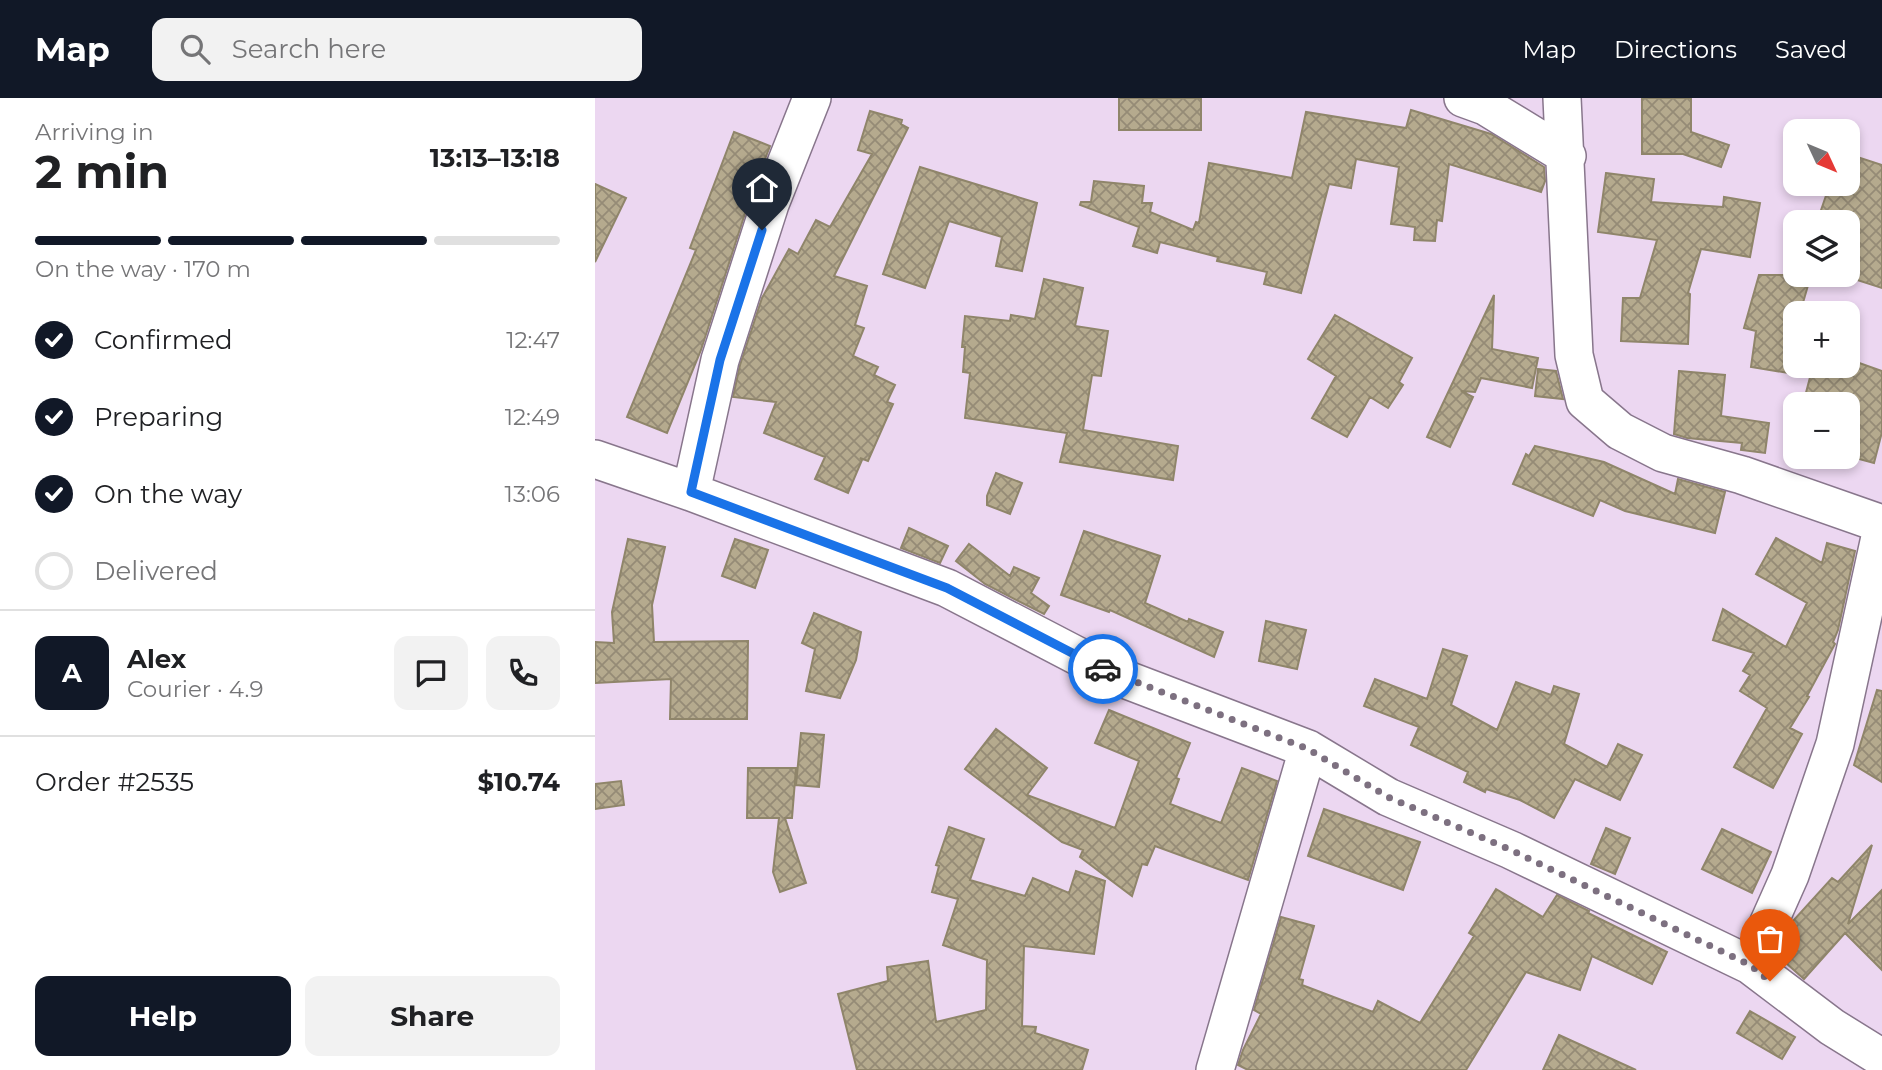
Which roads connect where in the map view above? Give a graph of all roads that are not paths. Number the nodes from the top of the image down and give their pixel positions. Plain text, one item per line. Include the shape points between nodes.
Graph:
1 (812, 98) edge
2 (1463, 98) edge
3 (1562, 98) edge
4 (1567, 156) junction
5 (595, 459) edge
6 (691, 492) junction
7 (1882, 526) edge
8 (1308, 749) junction
9 (1750, 965) junction
10 (1882, 1058) edge
11 (1215, 1070) edge

1 - 6 street via 770,204 720,360
2 - 4 street via 1485,106
3 - 4 street
4 - 7 street via 1574,355 1585,401 1620,431 1663,453 1742,475
5 - 6 street
6 - 8 street via 947,588 1114,675
7 - 9 street via 1835,744 1790,874
8 - 9 street via 1388,797 1511,850
8 - 11 street
9 - 10 street

